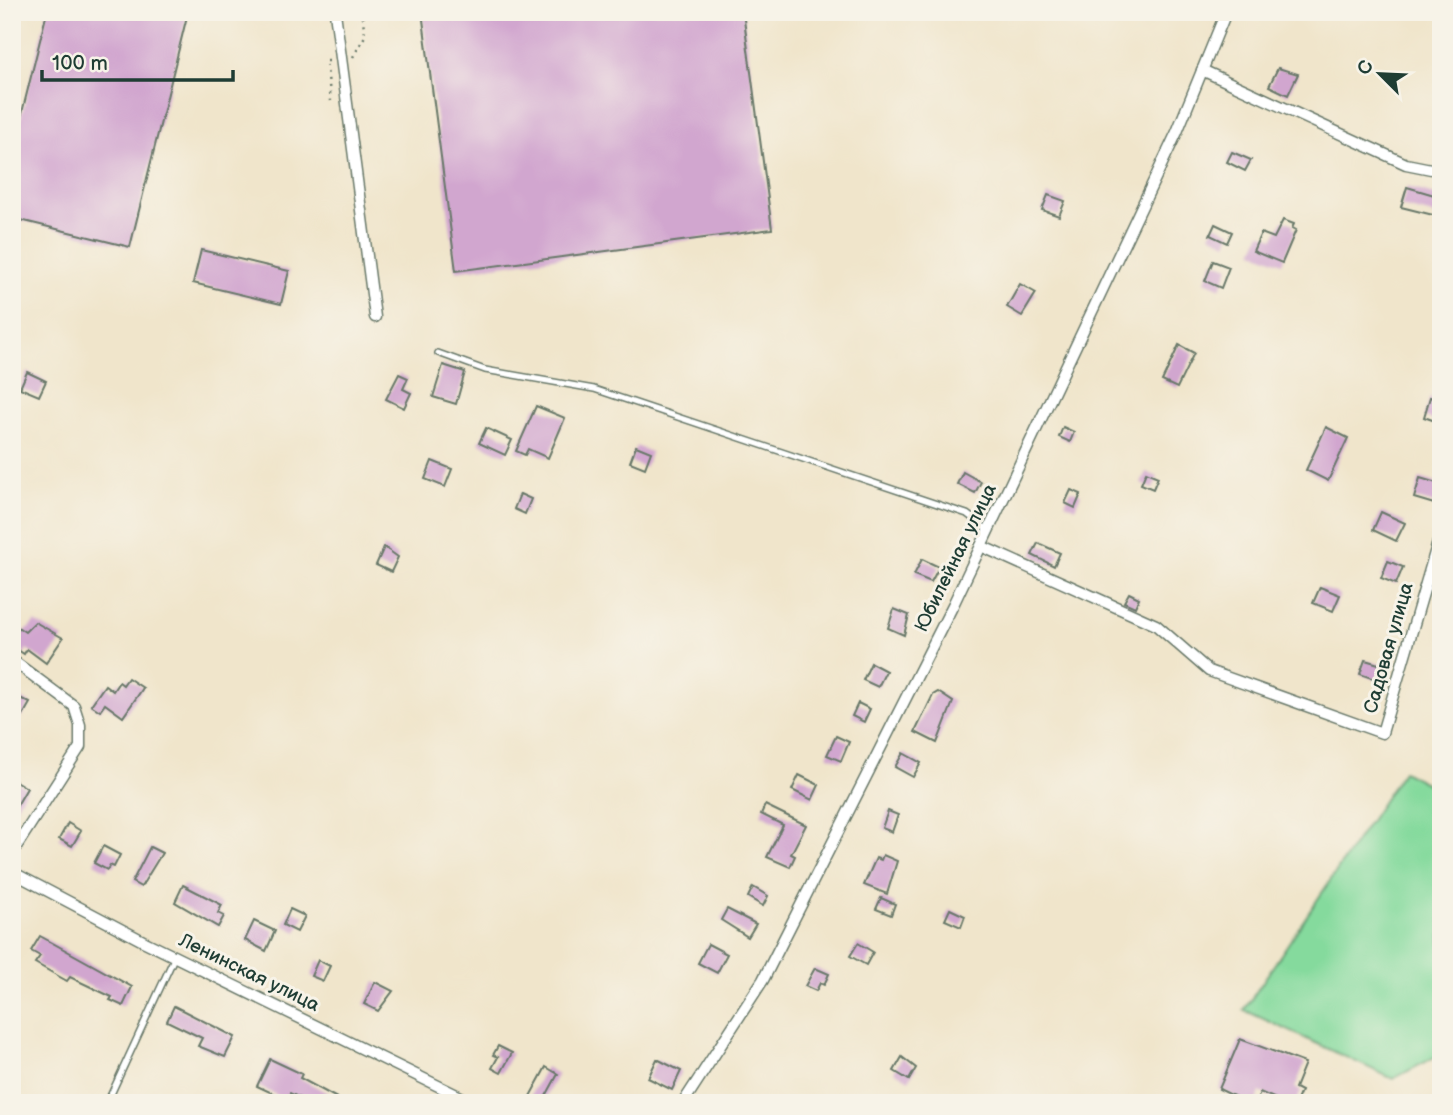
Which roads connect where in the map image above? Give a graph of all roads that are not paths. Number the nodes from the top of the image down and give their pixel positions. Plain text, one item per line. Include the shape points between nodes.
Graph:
1 (335, 12) edge
2 (1226, 12) edge
3 (1202, 70) junction
4 (1441, 171) edge
5 (375, 317) dead end
6 (438, 353) dead end
7 (989, 530) junction
8 (1441, 532) edge
9 (982, 546) junction
10 (12, 660) edge
11 (12, 853) edge
12 (12, 872) edge
13 (174, 956) junction
14 (107, 1103) edge
15 (473, 1103) edge
16 (683, 1103) edge

1 - 5 street
2 - 3 street, Юбилейная улица
3 - 4 street via 1406,164
3 - 7 street, Юбилейная улица
6 - 7 lane via 485,370 594,389 967,514
7 - 9 street, Юбилейная улица
8 - 9 street, Садовая улица via 1382,733 1209,671 1156,625
9 - 16 street, Юбилейная улица via 763,980
10 - 11 street via 74,706 80,725 80,747
12 - 13 street, Ленинская улица
13 - 14 lane
13 - 15 street, Ленинская улица

